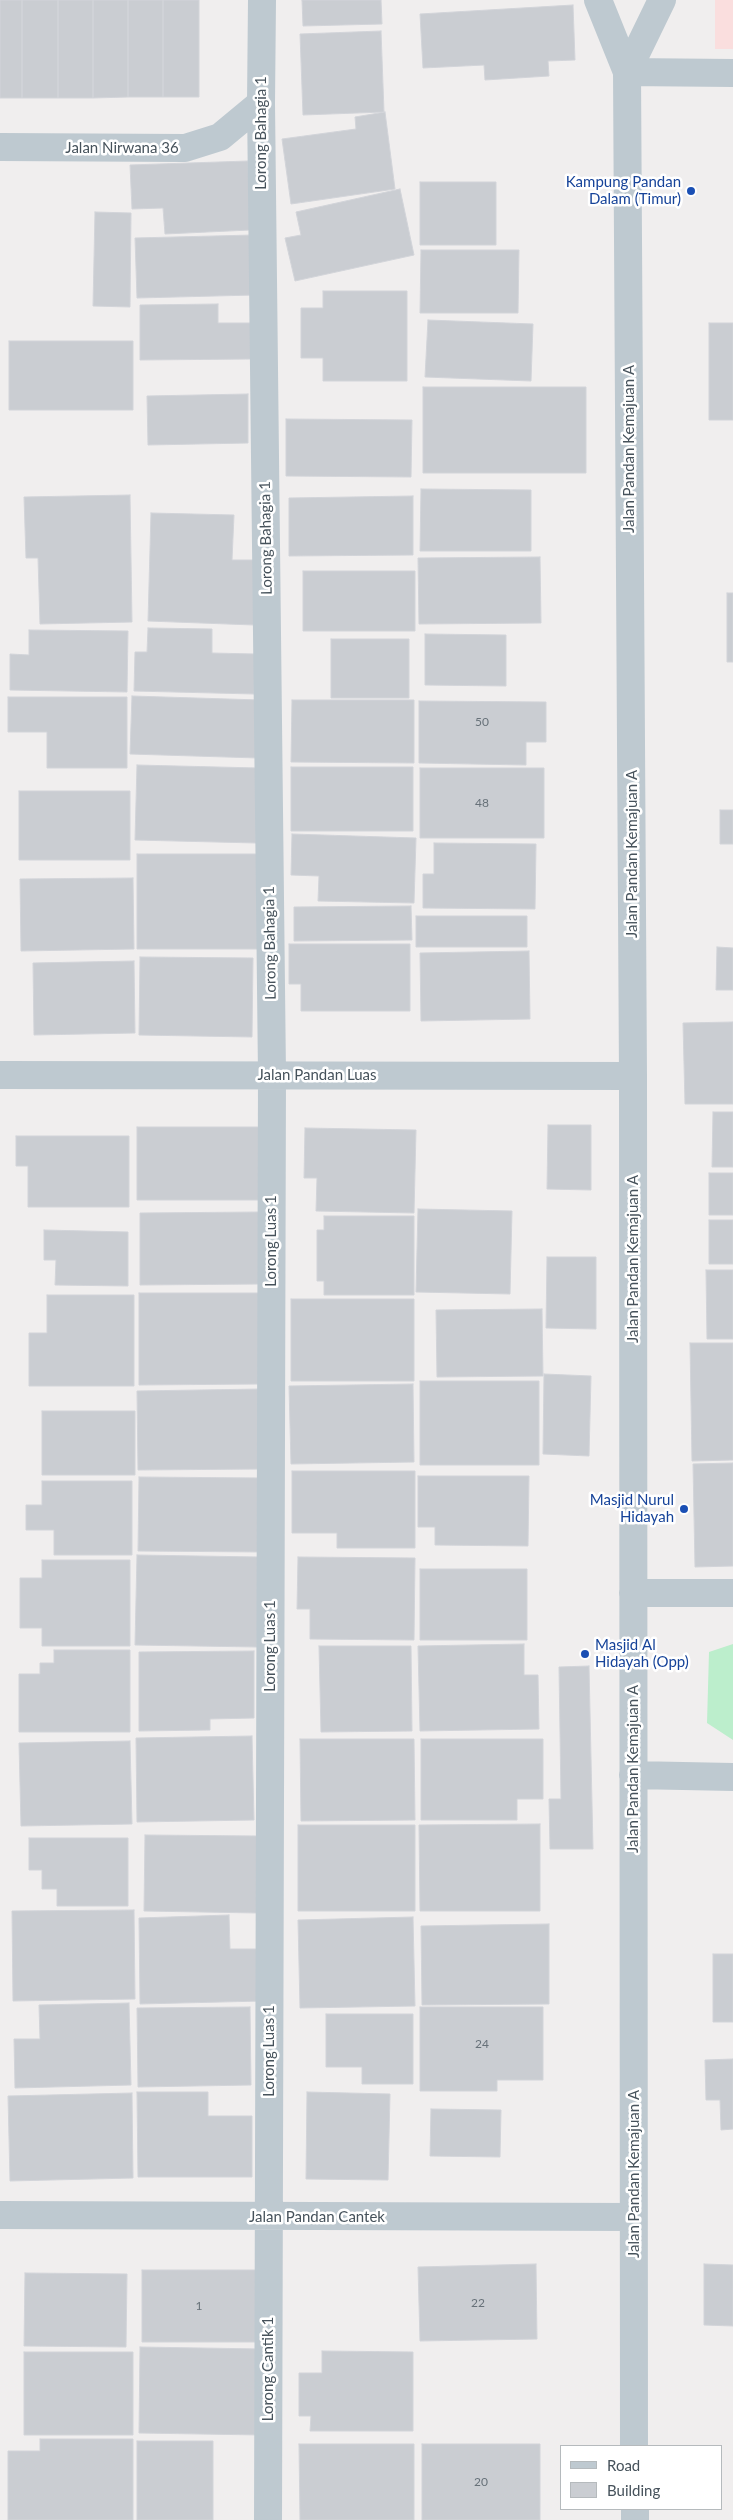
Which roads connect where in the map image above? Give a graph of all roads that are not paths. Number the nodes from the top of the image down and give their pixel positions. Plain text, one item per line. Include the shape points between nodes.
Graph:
1 (262, 0) edge
2 (598, 0) edge
3 (662, 0) edge
4 (627, 72) junction
5 (733, 74) edge
6 (260, 103) junction
7 (0, 147) edge
8 (0, 1074) edge
9 (272, 1075) junction
10 (633, 1076) junction
11 (633, 1593) junction
12 (733, 1593) edge
13 (633, 1775) junction
14 (733, 1777) edge
15 (0, 2215) edge
16 (633, 2217) junction
17 (268, 2218) junction
18 (634, 2445) edge
19 (268, 2520) edge

1 - 6 street, Lorong Bahagia 1
2 - 4 street, Jalan Pandan Kemajuan A
3 - 4 street, Jalan Pandan Kemajuan A
4 - 5 street
4 - 10 street, Jalan Pandan Kemajuan A
6 - 7 street, Jalan Nirwana 36 via 220,137 184,148
6 - 9 street, Lorong Bahagia 1
8 - 9 street, Jalan Pandan Luas
9 - 10 street, Jalan Pandan Luas
9 - 17 street, Lorong Luas 1
10 - 11 street, Jalan Pandan Kemajuan A
11 - 12 street
11 - 13 street, Jalan Pandan Kemajuan A
13 - 14 street
13 - 16 street, Jalan Pandan Kemajuan A
15 - 17 street, Jalan Pandan Cantek
16 - 17 street, Jalan Pandan Cantek
16 - 18 street, Jalan Pandan Kemajuan A
17 - 19 street, Lorong Cantik 1

